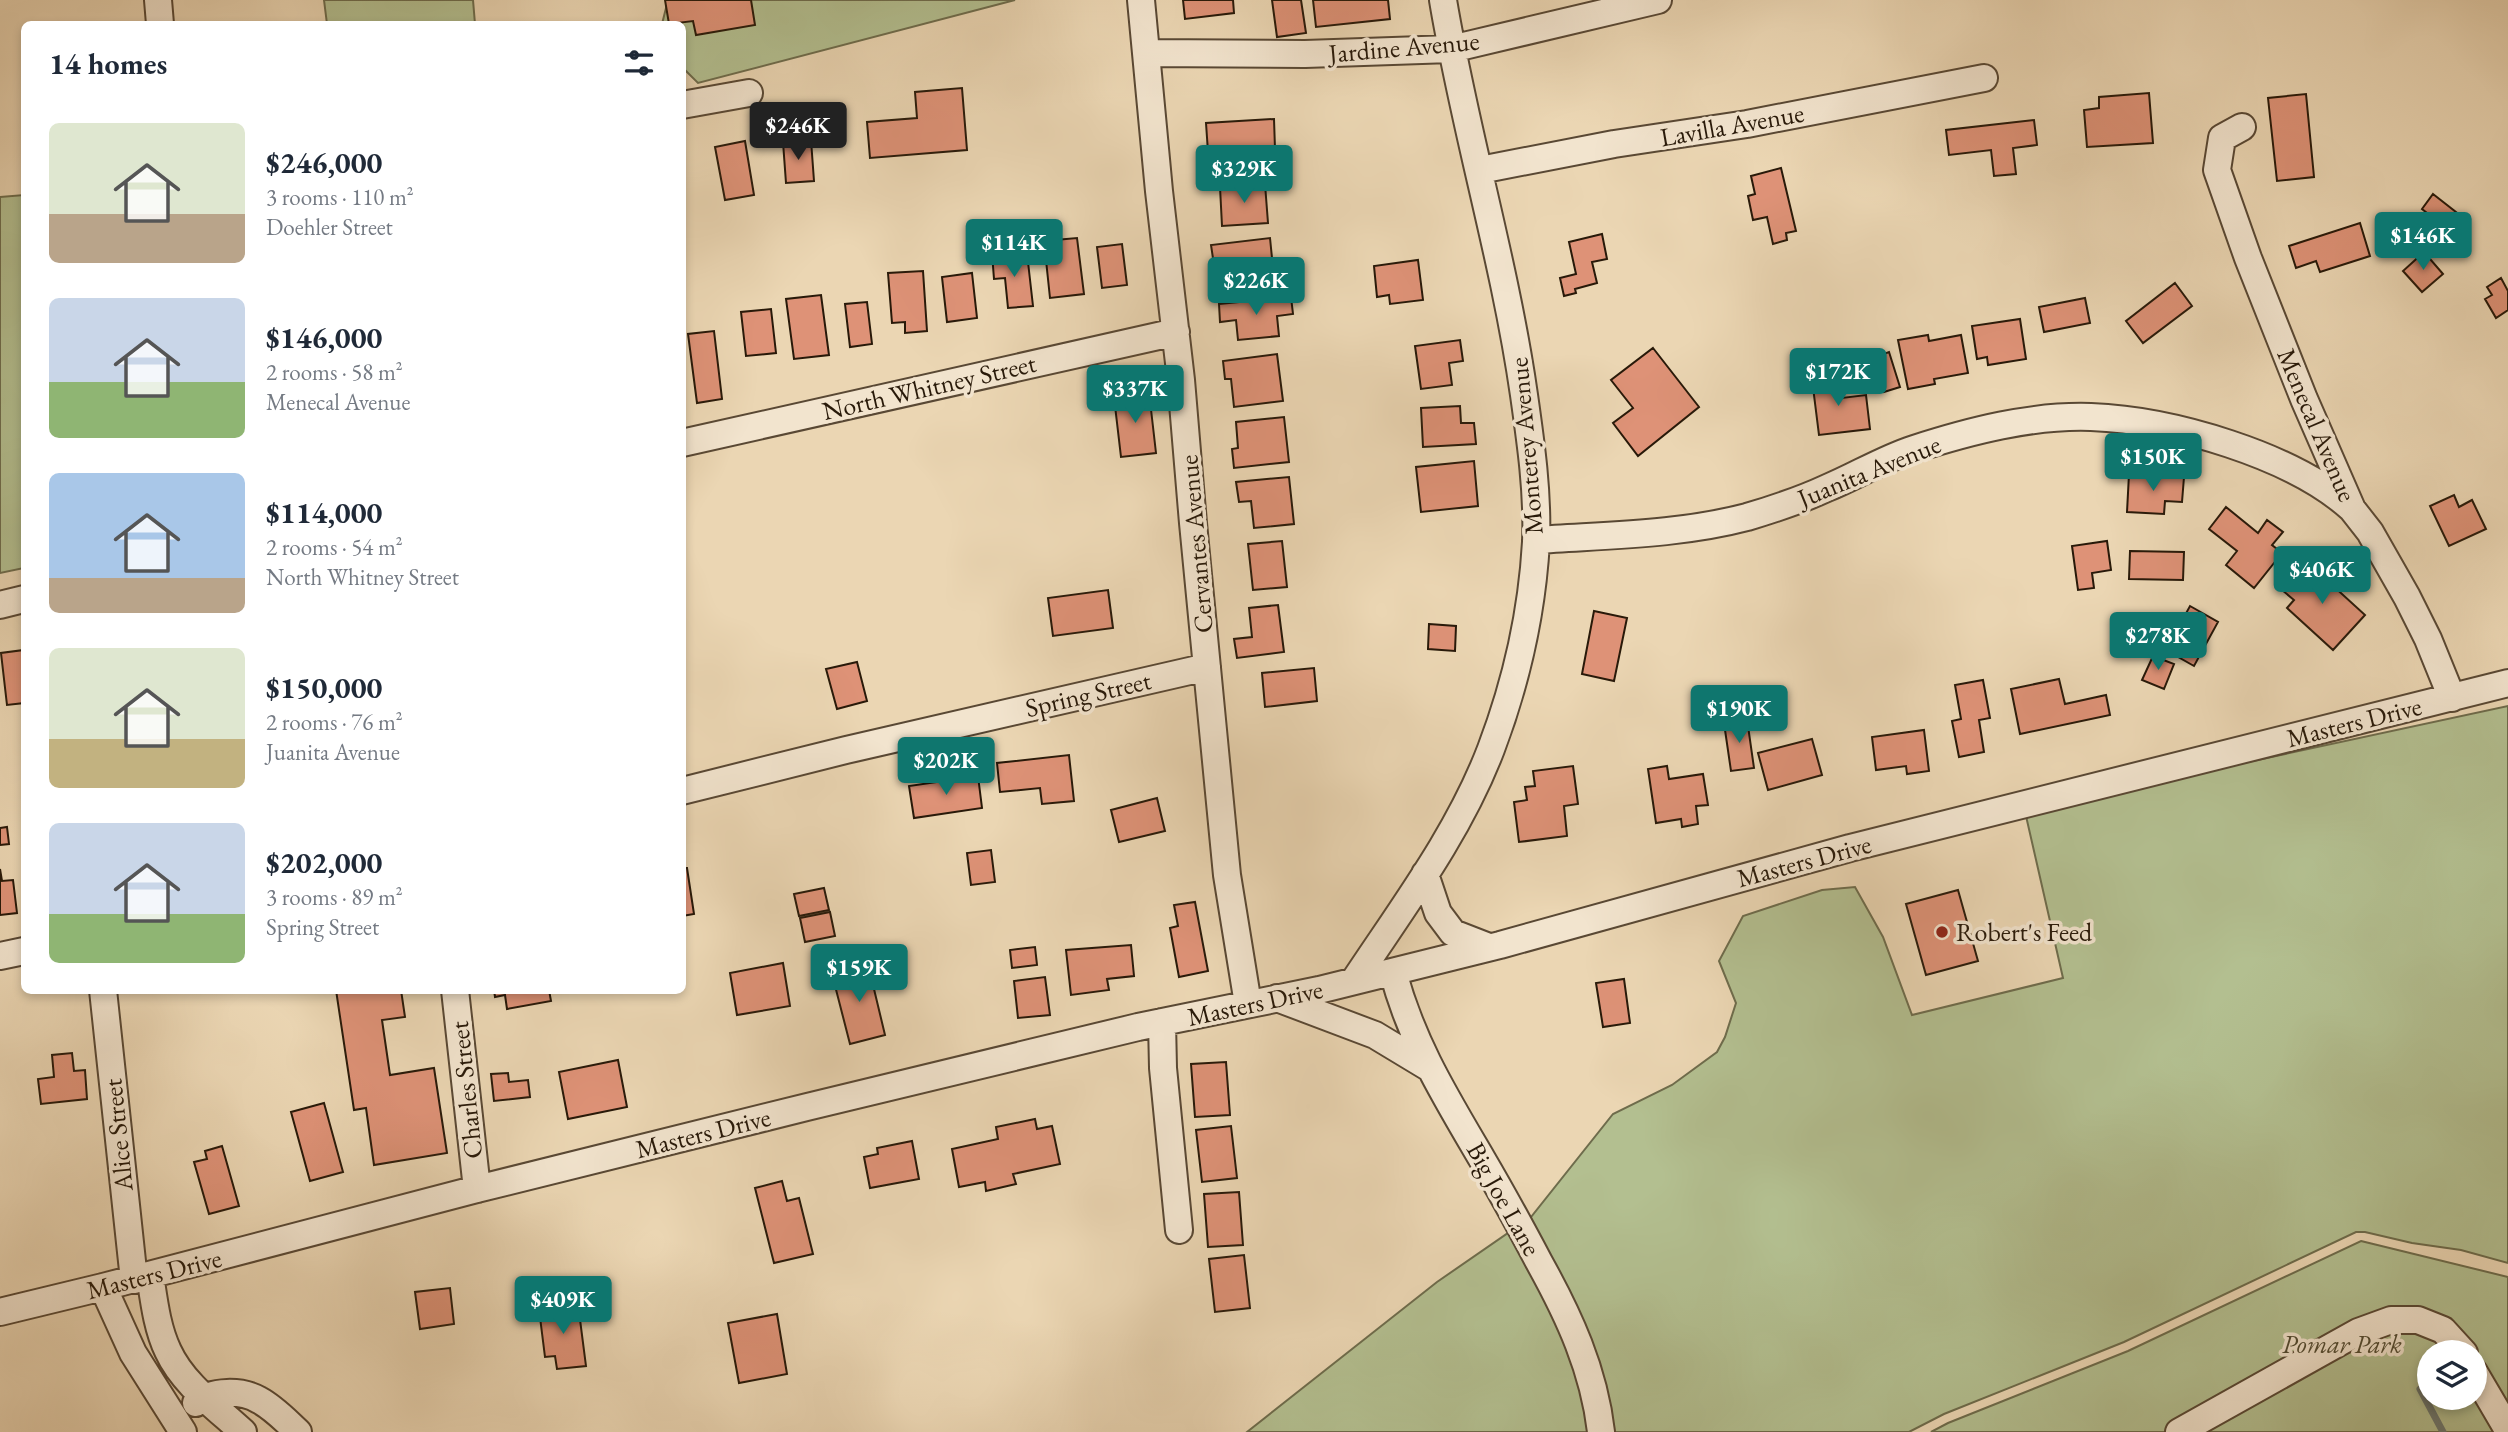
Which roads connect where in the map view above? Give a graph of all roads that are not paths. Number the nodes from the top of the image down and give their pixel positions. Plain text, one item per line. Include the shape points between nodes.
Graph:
1 (158, 0) edge
2 (1141, 0) edge
3 (1443, 0) edge
4 (1658, 0) edge
5 (160, 21) edge
6 (1451, 48) junction
7 (1146, 53) junction
8 (1984, 78) dead end
9 (749, 93) dead end
10 (686, 103) edge
11 (2232, 133) dead end
12 (1480, 170) junction
13 (1176, 332) junction
14 (686, 442) edge
15 (2352, 509) junction
16 (1536, 540) junction
17 (21, 600) edge
18 (0, 605) edge
19 (1208, 667) junction
20 (2508, 683) edge
21 (2452, 698) junction
22 (686, 790) edge
23 (1424, 874) junction
24 (1489, 947) junction
25 (21, 952) edge
26 (0, 957) edge
27 (1392, 972) junction
28 (1354, 981) junction
29 (104, 994) edge
30 (455, 994) edge
31 (1277, 998) junction
32 (1248, 1004) junction
33 (1162, 1023) junction
34 (1428, 1067) junction
35 (477, 1189) junction
36 (1179, 1230) dead end
37 (142, 1278) junction
38 (103, 1287) junction
39 (0, 1312) edge
40 (2452, 1340) edge
41 (2487, 1394) edge
42 (204, 1397) junction
43 (178, 1430) edge
44 (2508, 1430) edge
45 (243, 1432) edge
46 (298, 1432) edge
47 (1601, 1432) edge
48 (2179, 1432) edge

1 - 5 street
2 - 7 street, Cervantes Avenue
3 - 6 street, Monterey Avenue
4 - 6 street, Jardine Avenue
6 - 7 street, Jardine Avenue via 1305,54
6 - 12 street, Monterey Avenue
7 - 13 street, Cervantes Avenue
8 - 12 street, Lavilla Avenue
9 - 10 street
11 - 15 street, Menecal Avenue via 2217,170 2304,399
12 - 16 street, Monterey Avenue via 1516,335 1533,460
13 - 14 street, North Whitney Street
13 - 19 street, Cervantes Avenue
15 - 16 street, Juanita Avenue via 2312,478 2249,452 2191,433 2090,417 2033,421 1954,436 1868,467 1787,504 1702,527
15 - 21 street, Menecal Avenue via 2407,597
16 - 23 street, Monterey Avenue via 1532,589 1511,690 1465,805
17 - 18 street
19 - 22 street, Spring Street
19 - 32 street, Cervantes Avenue via 1227,875
20 - 21 street, Masters Drive
21 - 24 street, Masters Drive via 1850,848
23 - 24 street via 1438,913 1453,933
23 - 28 street, Monterey Avenue
24 - 27 street, Masters Drive
25 - 26 street
27 - 28 street, Masters Drive
27 - 34 street, Big Joe Lane
28 - 31 street, Masters Drive
29 - 37 street, Alice Street
30 - 35 street, Charles Street
31 - 32 street, Masters Drive
31 - 34 street via 1375,1035
32 - 33 street, Masters Drive
33 - 35 street, Masters Drive
33 - 36 street
34 - 47 street, Big Joe Lane via 1567,1313 1591,1378
35 - 37 street, Masters Drive
37 - 38 street, Masters Drive
37 - 42 street, Alice Street via 168,1351
38 - 39 street, Masters Drive
38 - 43 street via 133,1353
40 - 48 street via 2443,1330 2418,1320 2391,1320 2358,1332
41 - 44 street
42 - 43 street via 187,1410
42 - 45 street, Alice Street
42 - 46 street via 223,1392 257,1398

